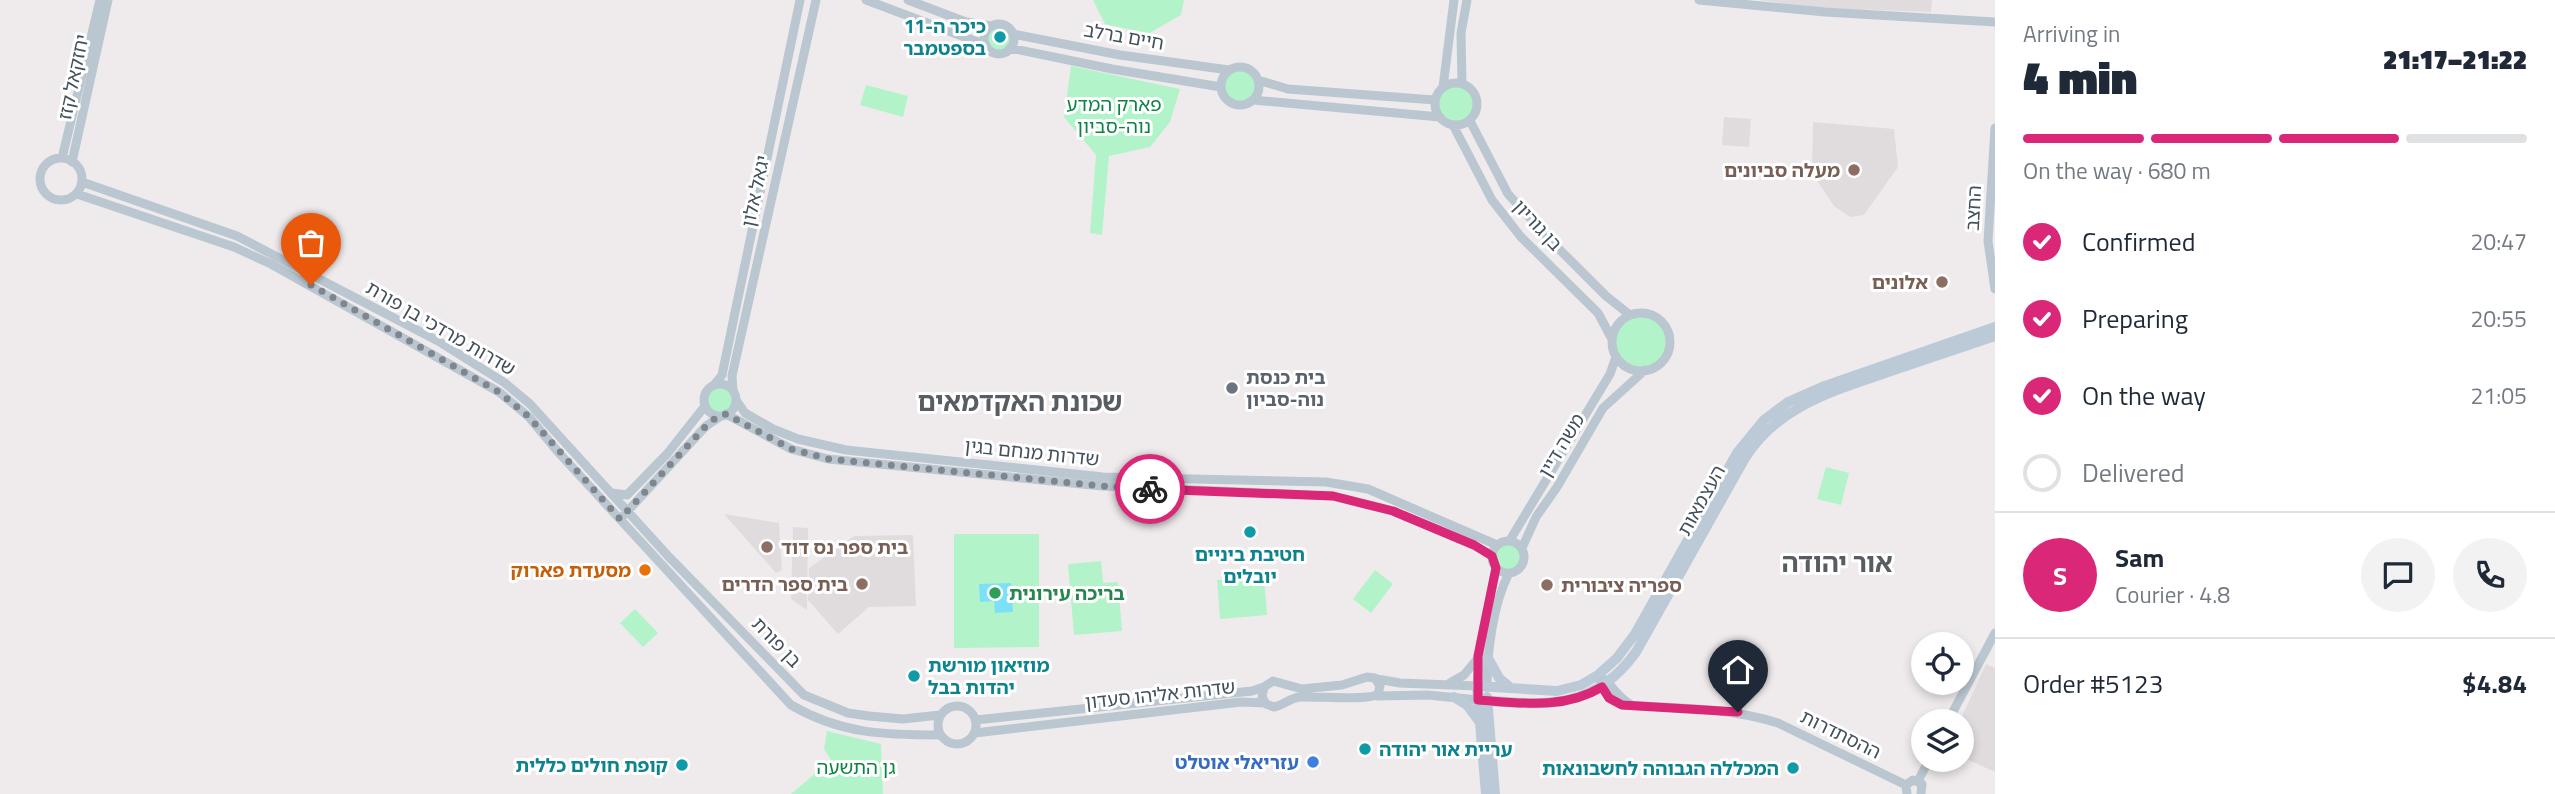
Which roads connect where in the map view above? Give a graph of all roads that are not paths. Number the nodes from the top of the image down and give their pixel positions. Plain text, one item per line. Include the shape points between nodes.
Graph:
1 (100, 0) edge
2 (108, 0) edge
3 (800, 0) edge
4 (816, 0) edge
5 (866, 0) edge
6 (908, 0) edge
7 (1454, 0) edge
8 (1467, 0) edge
9 (1699, 0) edge
10 (1995, 22) edge
11 (991, 26) junction
12 (1013, 34) junction
13 (986, 45) junction
14 (1010, 48) junction
15 (1229, 70) junction
16 (1258, 80) junction
17 (1462, 84) junction
18 (1221, 87) junction
19 (1443, 87) junction
20 (1253, 100) junction
21 (1435, 100) junction
22 (1440, 117) junction
23 (1470, 121) junction
24 (1453, 125) junction
25 (1995, 128) edge
26 (62, 158) junction
27 (72, 162) junction
28 (82, 182) junction
29 (76, 194) junction
30 (1995, 289) edge
31 (1630, 315) junction
32 (1995, 327) edge
33 (1995, 336) edge
34 (1612, 339) junction
35 (1616, 357) junction
36 (1645, 370) junction
37 (714, 385) junction
38 (734, 395) junction
39 (705, 406) junction
40 (724, 415) junction
41 (611, 493) junction
42 (624, 516) junction
43 (1510, 540) junction
44 (1497, 545) junction
45 (1522, 548) junction
46 (1492, 556) junction
47 (1496, 568) junction
48 (1509, 573) junction
49 (1995, 633) edge
50 (1483, 657) junction
51 (1598, 675) junction
52 (1377, 680) junction
53 (1448, 684) junction
54 (1605, 684) junction
55 (1482, 686) junction
56 (1264, 687) junction
57 (1514, 689) junction
58 (1377, 696) junction
59 (1454, 697) junction
60 (1483, 701) junction
61 (1265, 703) junction
62 (1954, 709) edge
63 (940, 715) junction
64 (976, 720) junction
65 (1479, 721) junction
66 (975, 733) junction
67 (940, 735) junction
68 (1923, 772) edge
69 (1918, 781) junction
70 (1907, 789) edge
71 (1486, 794) edge
72 (1495, 794) edge
73 (1922, 794) edge

1 - 26 street, יחזקאל קזז
2 - 27 street, יחזקאל קזז
3 - 37 street, יגאל אלון via 722,374
4 - 38 street, יגאל אלון via 732,376
5 - 13 street
6 - 11 street via 966,22
7 - 19 street
8 - 17 street via 1461,33
9 - 10 street
11 - 12 street via 1006,25
11 - 13 street
12 - 14 street
12 - 15 street, חיים ברלב
13 - 14 street via 999,53
14 - 18 street, חיים ברלב
15 - 16 street via 1249,69
15 - 18 street
16 - 20 street
16 - 21 street via 1289,89
17 - 19 street
17 - 23 street via 1476,97
18 - 20 street via 1231,103 1244,105
19 - 21 street
20 - 22 street
21 - 22 street
22 - 24 street
23 - 24 street
23 - 31 street via 1508,194 1555,246
24 - 34 street, בן גוריון via 1492,200 1521,237 1598,313
25 - 30 street, החצב via 1988,241
26 - 27 street
26 - 29 street via 43,170 43,190 60,200
27 - 28 street via 80,170
28 - 29 street
28 - 41 street, שדרות מרדכי בן פורת via 237,236 438,341 525,400
29 - 42 street, שדרות מרדכי בן פורת via 271,264 499,392
31 - 34 street via 1620,321
31 - 36 street via 1647,313 1668,331 1666,358
32 - 51 main road, העצמאות via 1822,387 1788,402 1764,420 1733,459 1635,634
33 - 54 main road, העצמאות via 1822,394 1772,426 1745,458 1643,642
34 - 35 street
35 - 36 street via 1631,370
35 - 43 street, משה דיין
36 - 45 street, משה דיין via 1603,408
37 - 38 street via 726,385
37 - 39 street via 704,396
38 - 40 street via 733,409
38 - 44 street, שדרות מנחם בגין via 745,413 773,429 846,450 1103,477 1326,482 1368,489
39 - 40 street via 712,414
39 - 41 street via 627,495
40 - 42 street via 706,426
40 - 46 street, שדרות מנחם בגין via 791,449 828,459 1102,486 1333,496 1393,511
41 - 42 street, שדרות מרדכי בן פורת
42 - 63 street, בן פורת via 804,695 848,713 903,719
42 - 67 street via 791,705 810,716 863,732
43 - 44 street
43 - 45 street
44 - 46 street
45 - 48 street via 1522,565
46 - 47 street
47 - 48 street
47 - 50 street
48 - 50 street
49 - 62 street
50 - 53 street
50 - 55 street
50 - 57 main road
51 - 54 street
51 - 57 main road, העצמאות via 1569,689
52 - 53 street
52 - 56 street, שדרות אליהו סעדון via 1367,677 1347,684 1302,688 1275,681
52 - 58 street
53 - 55 street
54 - 60 main road, העצמאות via 1564,703
54 - 70 street, ההסתדרות via 1615,702 1721,710 1778,723
55 - 57 main road, העצמאות
55 - 60 main road
56 - 61 street
56 - 64 street, שדרות אליהו סעדון
58 - 59 street
58 - 61 street, שדרות אליהו סעדון via 1294,698 1276,707
59 - 60 street
59 - 65 main road
60 - 65 main road
60 - 72 main road
61 - 66 street, שדרות אליהו סעדון via 1225,703
63 - 64 street via 950,707 963,706
63 - 67 street
64 - 66 street
65 - 71 main road
66 - 67 street via 961,744
68 - 69 street
69 - 70 street via 1911,780
69 - 73 street

